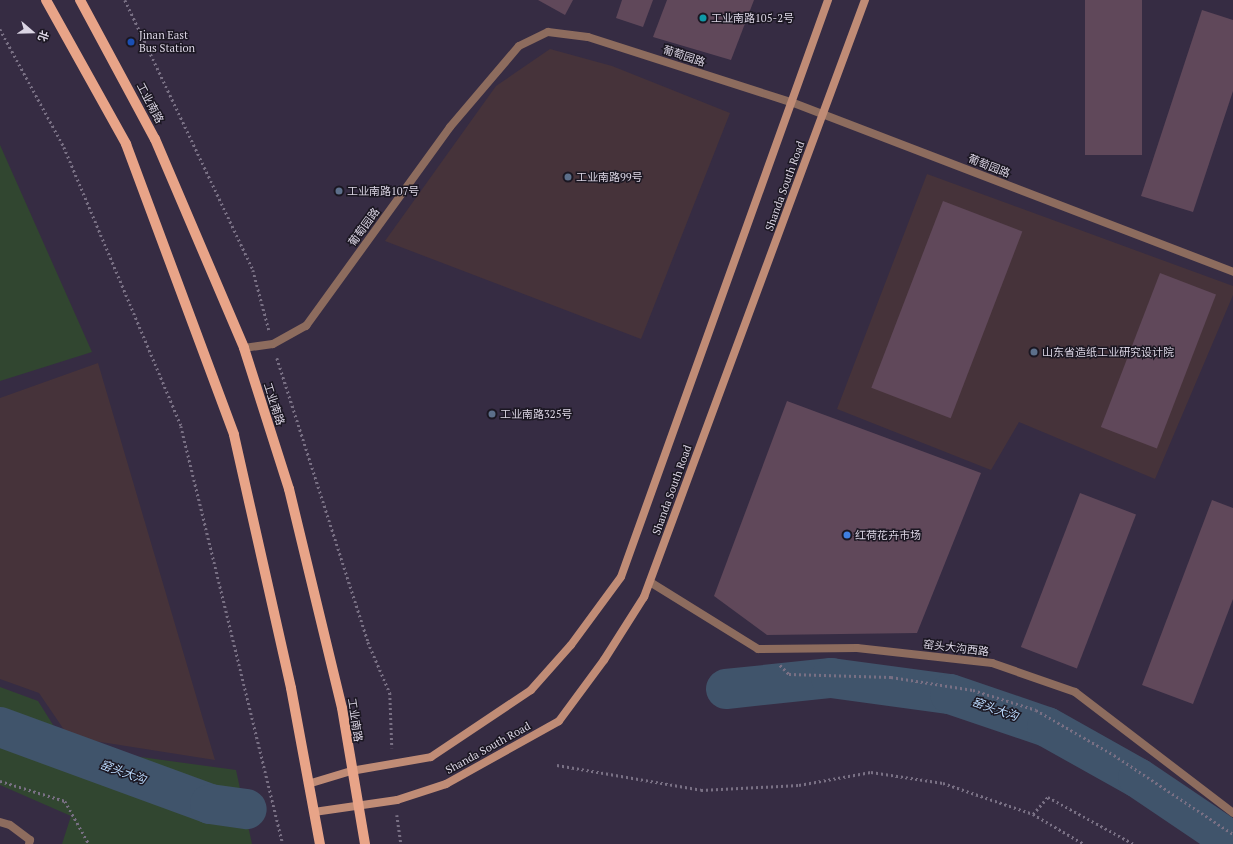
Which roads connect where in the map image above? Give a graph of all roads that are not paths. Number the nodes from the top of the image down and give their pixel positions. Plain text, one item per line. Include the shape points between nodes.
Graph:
1 (46, 0) edge
2 (80, 0) edge
3 (828, 0) edge
4 (865, 0) edge
5 (822, 115) junction
6 (1233, 272) edge
7 (244, 348) junction
8 (650, 582) junction
9 (351, 771) junction
10 (308, 784) junction
11 (357, 806) junction
12 (314, 812) junction
13 (1233, 813) edge
14 (0, 822) edge
15 (29, 844) edge
16 (320, 844) edge
17 (365, 844) edge

1 - 10 main road via 126,144 234,436 291,688
2 - 7 main road, 工业南路 via 155,139
3 - 9 main road, Shanda South Road via 620,577 571,646 531,690 431,757
4 - 5 main road, Shanda South Road
5 - 6 street, 葡萄园路
5 - 7 street, 葡萄园路 via 595,39 548,32 519,46 450,127 306,326 273,344
5 - 8 main road, Shanda South Road
7 - 9 main road, 工业南路 via 289,489 342,708
8 - 11 main road, Shanda South Road via 604,660 559,721 446,784 397,800
8 - 13 street, 窑头大沟西路 via 758,649 857,648 992,663 1067,690
9 - 10 main road, Shanda South Road
9 - 11 main road, 工业南路
10 - 12 main road
11 - 12 main road, Shanda South Road
11 - 17 main road, 工业南路
12 - 16 main road
14 - 15 street via 10,825 30,840

